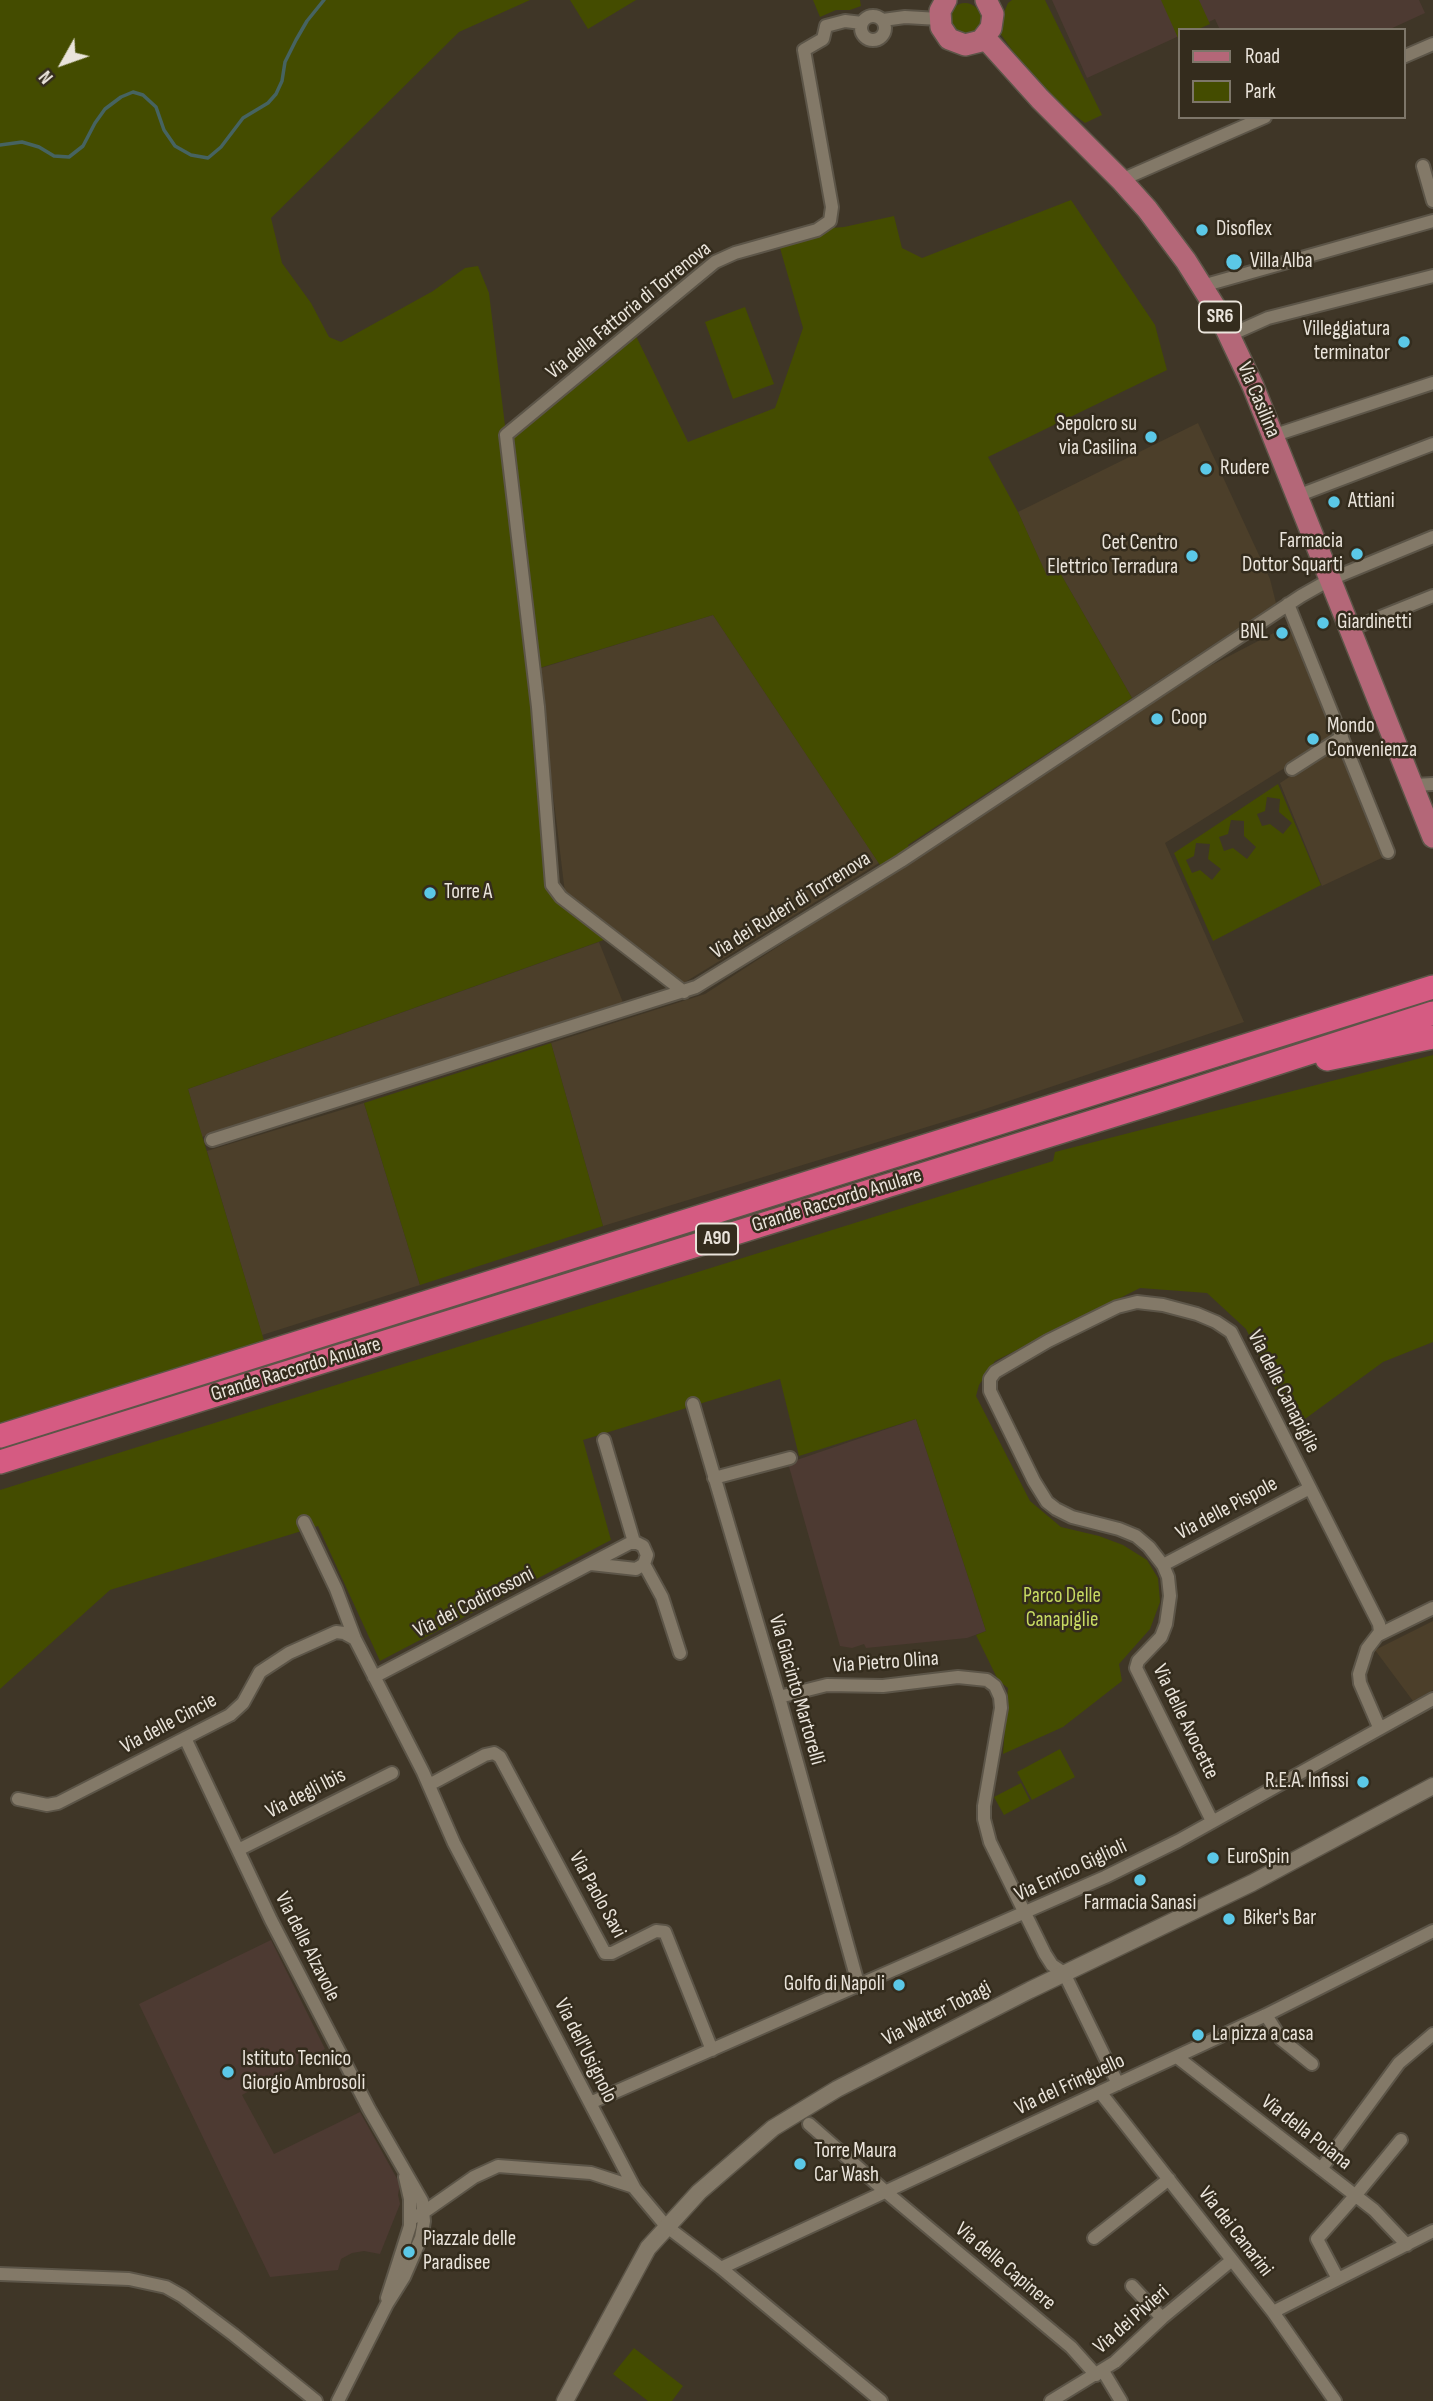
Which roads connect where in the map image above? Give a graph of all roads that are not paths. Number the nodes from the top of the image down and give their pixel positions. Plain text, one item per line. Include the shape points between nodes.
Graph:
1 (986, 0) edge
2 (943, 10) edge
3 (883, 20) junction
4 (862, 23) junction
5 (985, 38) junction
6 (1433, 44) edge
7 (1405, 56) edge
8 (1260, 119) edge
9 (1423, 166) dead end
10 (1121, 180) junction
11 (1433, 201) edge
12 (1433, 220) edge
13 (1433, 276) edge
14 (1202, 286) junction
15 (1230, 335) junction
16 (1433, 383) edge
17 (1272, 436) junction
18 (1433, 444) edge
19 (1297, 496) junction
20 (1433, 537) edge
21 (1331, 579) junction
22 (1433, 596) edge
23 (1288, 604) junction
24 (1351, 629) junction
25 (1342, 737) junction
26 (1292, 769) dead end
27 (1424, 784) edge
28 (1433, 811) edge
29 (1433, 837) edge
30 (1388, 852) dead end
31 (1433, 972) edge
32 (1433, 987) edge
33 (684, 992) junction
34 (1433, 1013) edge
35 (1433, 1037) edge
36 (1217, 1054) junction
37 (1268, 1066) junction
38 (212, 1140) dead end
39 (693, 1404) dead end
40 (0, 1436) edge
41 (604, 1440) dead end
42 (790, 1458) dead end
43 (0, 1462) edge
44 (714, 1478) junction
45 (1310, 1488) junction
46 (304, 1522) dead end
47 (634, 1542) junction
48 (591, 1564) junction
49 (644, 1564) junction
50 (1163, 1564) junction
51 (1433, 1608) edge
52 (1378, 1635) junction
53 (355, 1639) junction
54 (680, 1653) dead end
55 (374, 1677) junction
56 (779, 1696) junction
57 (1433, 1699) edge
58 (1379, 1727) junction
59 (185, 1738) junction
60 (392, 1773) dead end
61 (429, 1785) junction
62 (1433, 1786) edge
63 (18, 1799) dead end
64 (1212, 1821) junction
65 (238, 1850) junction
66 (1025, 1914) junction
67 (1433, 1931) edge
68 (1064, 1973) junction
69 (859, 1987) junction
70 (1266, 2015) junction
71 (1433, 2035) edge
72 (712, 2050) junction
73 (1177, 2057) junction
74 (1312, 2064) dead end
75 (1118, 2084) junction
76 (1100, 2092) junction
77 (590, 2103) junction
78 (809, 2123) dead end
79 (1401, 2140) dead end
80 (1321, 2169) junction
81 (403, 2170) junction
82 (1168, 2179) junction
83 (634, 2187) junction
84 (886, 2192) junction
85 (1355, 2196) junction
86 (424, 2212) junction
87 (411, 2219) junction
88 (666, 2226) junction
89 (1433, 2231) edge
90 (1094, 2238) dead end
91 (1407, 2245) junction
92 (1232, 2260) junction
93 (721, 2268) junction
94 (0, 2274) edge
95 (1338, 2279) junction
96 (1132, 2286) dead end
97 (387, 2304) junction
98 (1273, 2312) junction
99 (1162, 2318) junction
100 (1099, 2373) junction
101 (316, 2401) edge
102 (338, 2401) edge
103 (565, 2401) edge
104 (881, 2401) edge
105 (1051, 2401) edge
106 (1121, 2401) edge
107 (1335, 2401) edge

1 - 5 main road via 993,20
2 - 3 street, Via della Fattoria di Torrenova
2 - 5 main road via 945,35 958,44
3 - 4 street, Via della Fattoria di Torrenova via 873,15
3 - 4 street via 886,32 877,40 865,37
4 - 33 street, Via della Fattoria di Torrenova via 826,26 823,39 804,50 832,207 829,223 715,262 506,435 538,707 552,885 561,897
5 - 10 main road, Via Casilina / SR6
6 - 7 street
8 - 10 street
9 - 11 street
10 - 14 main road, Via Casilina / SR6 via 1173,242
12 - 14 street
13 - 15 street via 1268,318
14 - 15 main road, Via Casilina / SR6
15 - 17 main road, Via Casilina / SR6
16 - 17 street
17 - 19 main road, Via Casilina / SR6
18 - 19 street
19 - 21 main road, Via Casilina / SR6
20 - 21 street, Via dei Ruderi di Torrenova
21 - 23 street, Via dei Ruderi di Torrenova
21 - 24 main road, Via Casilina / SR6
22 - 24 street
23 - 25 street
23 - 33 street, Via dei Ruderi di Torrenova via 901,861
24 - 27 main road, Via Casilina / SR6
25 - 26 street
25 - 30 street
27 - 28 main road, Via Casilina
27 - 29 main road, Via Casilina
31 - 36 highway via 1249,1033
32 - 36 highway, Grande Raccordo Anulare / A90
33 - 38 street, Via dei Ruderi di Torrenova
34 - 37 highway, Grande Raccordo Anulare / A90
35 - 37 highway via 1354,1055
36 - 40 highway, Grande Raccordo Anulare / A90
37 - 43 highway, Grande Raccordo Anulare / A90
39 - 44 street, Via Giacinto Martorelli
41 - 47 street
42 - 44 street
44 - 56 street, Via Giacinto Martorelli
45 - 50 street, Via delle Pispole
45 - 50 street, Via delle Canapiglie via 1236,1339 1206,1318 1154,1304 1127,1304 995,1372 989,1384 992,1397 1047,1502 1072,1517 1136,1535
45 - 52 street, Via delle Canapiglie via 1379,1624
46 - 53 street
47 - 48 street, Via dei Codirossoni
47 - 49 street via 646,1552
48 - 49 street via 632,1570
48 - 55 street, Via dei Codirossoni
49 - 54 street via 662,1597
50 - 64 street, Via delle Avocette via 1170,1590 1168,1615 1161,1637 1136,1668
51 - 52 street
52 - 58 street via 1365,1652 1359,1674
53 - 55 street, Via dell'Usignolo
53 - 59 street, Via delle Cincie via 336,1633 289,1653 260,1672 235,1711
55 - 61 street, Via dell'Usignolo
56 - 66 street, Via Pietro Olina via 831,1685 883,1686 958,1677 985,1679 995,1686 1001,1708 984,1819 997,1860
56 - 69 street, Via Giacinto Martorelli
57 - 58 street, Via Enrico Giglioli
58 - 64 street, Via Enrico Giglioli
59 - 63 street, Via delle Cincie via 58,1803
59 - 65 street, Via delle Alzavole
60 - 65 street, Via degli Ibis
61 - 72 street, Via Paolo Savi via 485,1755 500,1757 605,1954 656,1931 665,1932
61 - 77 street, Via dell'Usignolo via 453,1843
62 - 68 street, Via Walter Tobagi via 1220,1900
64 - 66 street, Via Enrico Giglioli
65 - 81 street, Via delle Alzavole
66 - 68 street via 1050,1962
66 - 69 street, Via Enrico Giglioli
67 - 70 street, Via del Fringuello
68 - 75 street
68 - 88 street, Via Walter Tobagi via 797,2112 725,2168
69 - 72 street, Via Enrico Giglioli
70 - 73 street, Via del Fringuello
70 - 74 street via 1281,2039
71 - 80 street via 1399,2063
72 - 77 street, Via Enrico Giglioli
73 - 75 street, Via del Fringuello
73 - 80 street, Via della Poiana
75 - 76 street, Via del Fringuello
76 - 82 street, Via dei Canarini
76 - 84 street, Via del Fringuello
77 - 83 street, Via dell'Usignolo
78 - 84 street, Via delle Capinere
79 - 85 street
80 - 85 street, Via della Poiana
81 - 86 street via 420,2196
81 - 87 street
82 - 90 street
82 - 92 street, Via dei Canarini
83 - 86 street via 590,2173 498,2166
83 - 88 street, Via dell'Usignolo
84 - 93 street, Via del Fringuello
84 - 100 street, Via delle Capinere
85 - 91 street, Via della Poiana
85 - 95 street via 1316,2240
86 - 87 street
86 - 97 street via 421,2238
87 - 97 street
88 - 93 street, Via dell'Usignolo
88 - 103 street, Via Walter Tobagi via 636,2267
89 - 91 street
91 - 95 street
92 - 98 street, Via dei Canarini
92 - 99 street, Via dei Pivieri
93 - 104 street, Via dell'Usignolo
94 - 101 street via 128,2279 166,2287
95 - 98 street
96 - 99 street
97 - 102 street
98 - 107 street, Via dei Canarini
99 - 100 street, Via dei Pivieri
100 - 105 street, Via dei Pivieri
100 - 106 street, Via delle Capinere

